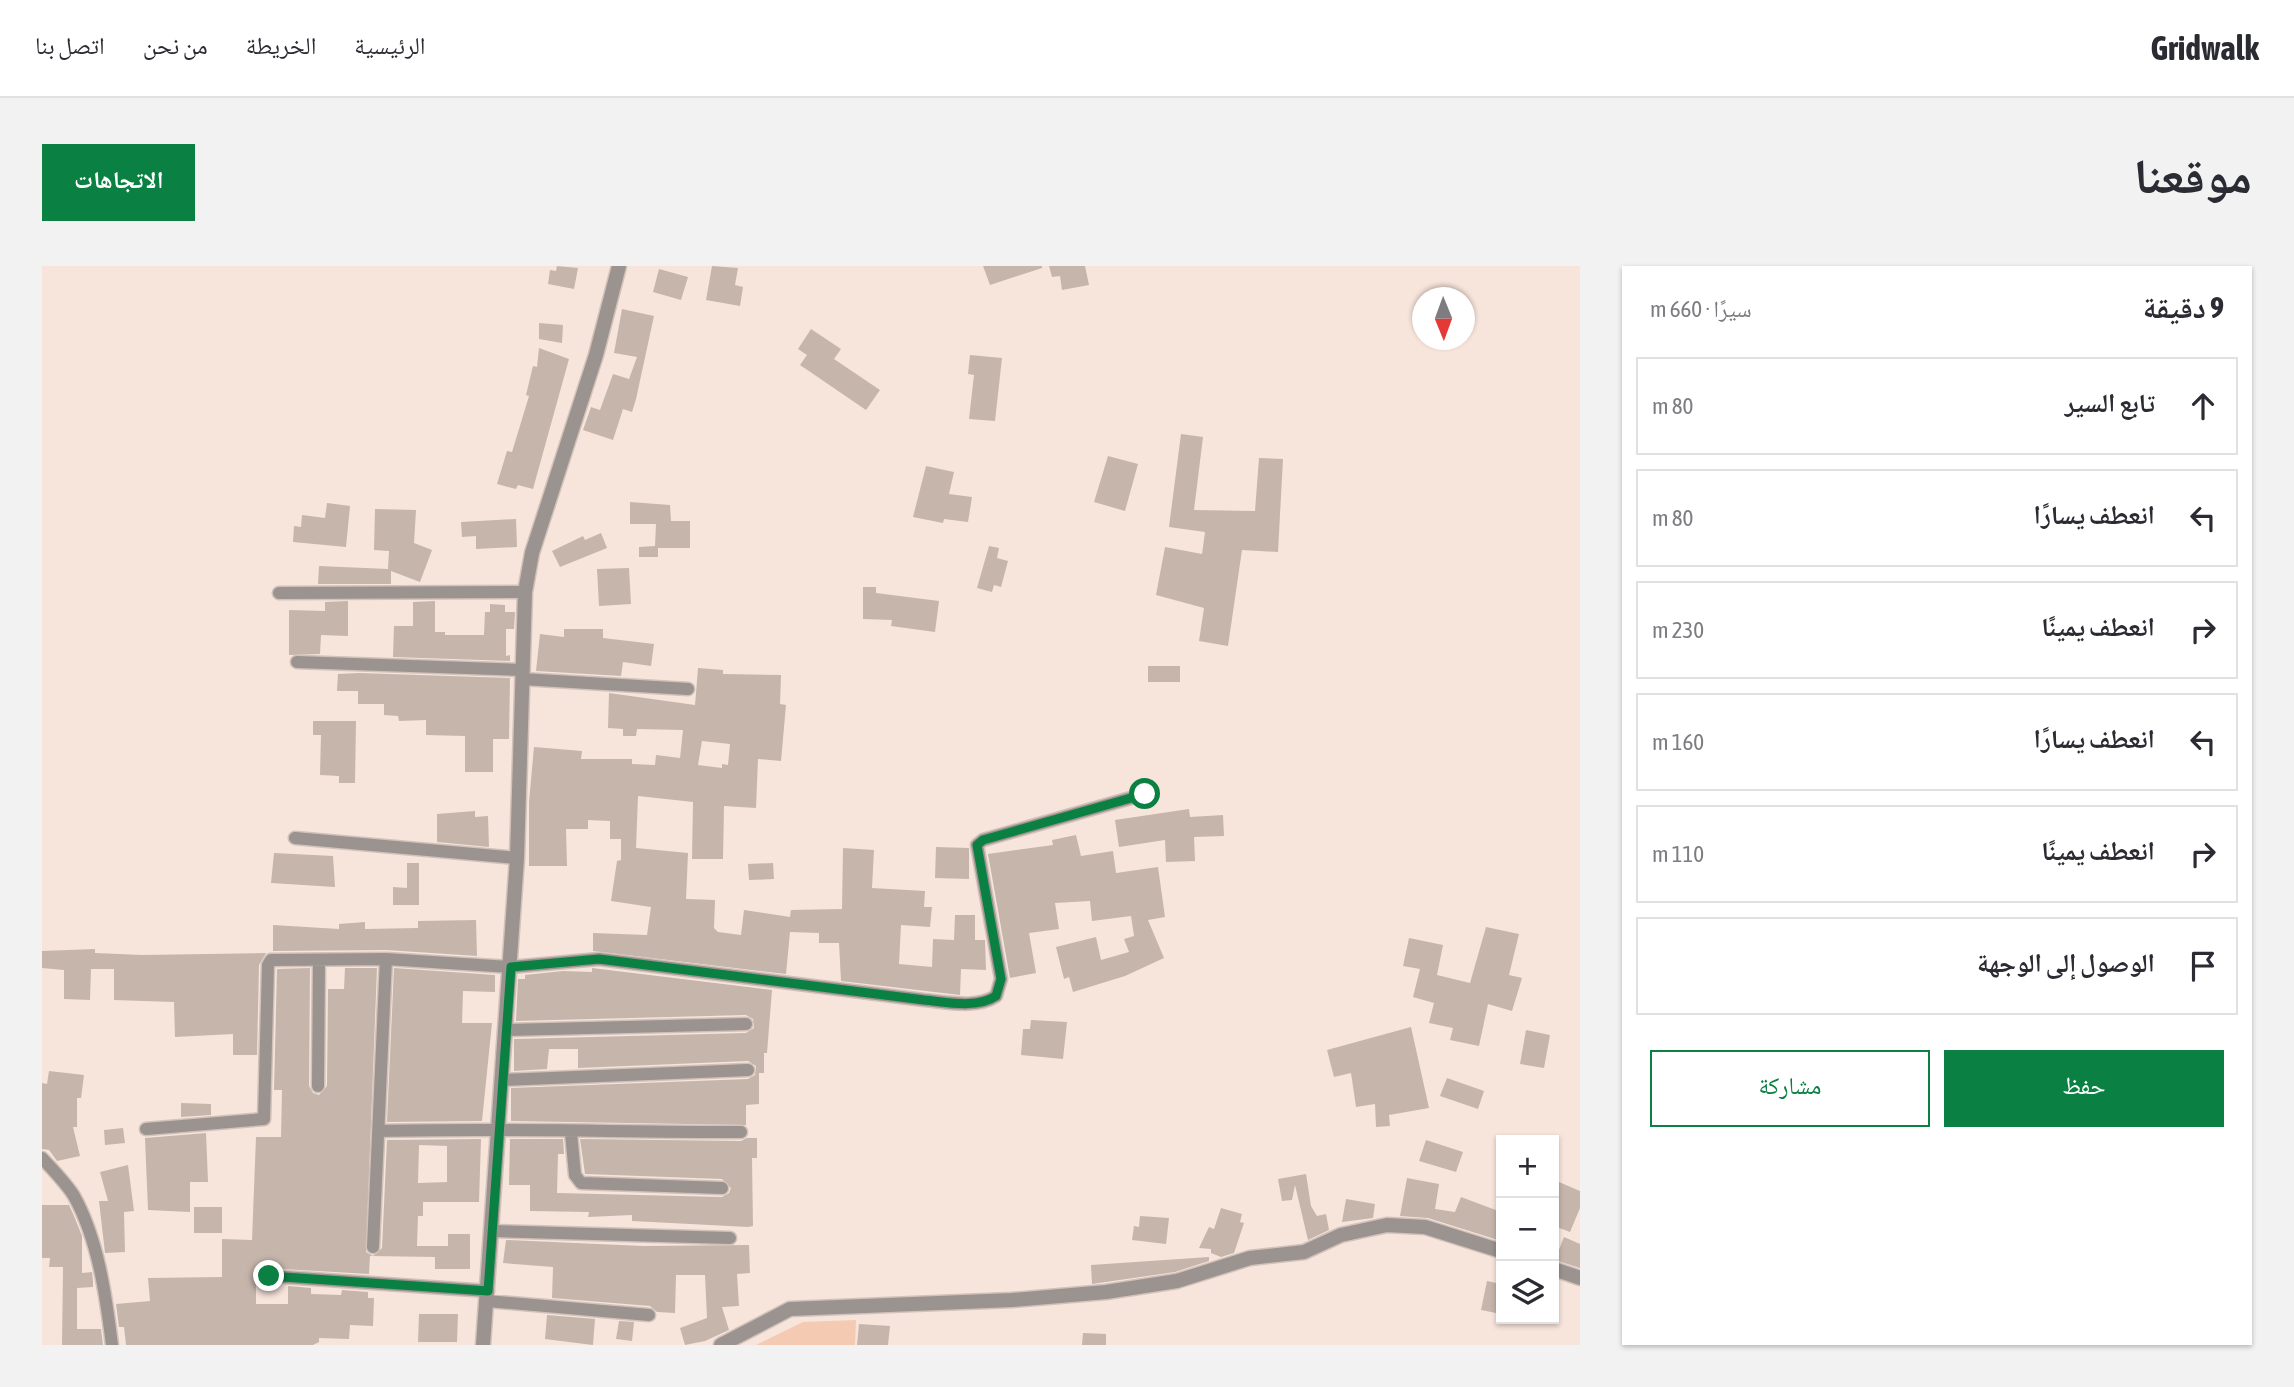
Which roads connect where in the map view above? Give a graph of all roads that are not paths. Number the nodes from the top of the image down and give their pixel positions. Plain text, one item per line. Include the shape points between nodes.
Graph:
1 (619, 266) edge
2 (525, 592) junction
3 (279, 593) dead end
4 (297, 662) dead end
5 (522, 674) junction
6 (688, 689) dead end
7 (1145, 794) dead end
8 (295, 838) dead end
9 (517, 858) junction
10 (386, 959) junction
11 (318, 960) junction
12 (511, 967) junction
13 (746, 1024) dead end
14 (507, 1030) junction
15 (748, 1070) dead end
16 (503, 1080) junction
17 (318, 1086) dead end
18 (499, 1128) junction
19 (146, 1129) dead end
20 (379, 1132) junction
21 (571, 1132) junction
22 (741, 1132) dead end
23 (42, 1158) edge
24 (722, 1188) dead end
25 (492, 1231) junction
26 (730, 1238) dead end
27 (373, 1247) dead end
28 (1496, 1249) edge
29 (1559, 1271) edge
30 (269, 1276) dead end
31 (1580, 1278) edge
32 (487, 1296) junction
33 (649, 1315) dead end
34 (111, 1345) edge
35 (484, 1345) edge
36 (721, 1345) edge

1 - 2 street
2 - 3 street
2 - 5 street
4 - 5 street
5 - 6 street
5 - 9 street
7 - 12 street via 977,845 1001,979 996,996 989,1000 962,1004 599,959
8 - 9 street
9 - 12 street
10 - 11 street
10 - 12 street
10 - 20 street
11 - 17 street
11 - 19 street via 271,960 268,965 264,1119
12 - 14 street
13 - 14 street
14 - 16 street
15 - 16 street
16 - 18 street
18 - 20 street
18 - 21 street
18 - 25 street
20 - 27 street
21 - 22 street
21 - 24 street via 575,1175 582,1183
23 - 34 street via 74,1196 92,1244 107,1302
25 - 26 street
25 - 32 street
28 - 36 street via 1425,1227 1387,1225 1341,1236 1304,1252 1250,1258 1177,1281 1106,1292 790,1309
29 - 31 street
30 - 32 street
32 - 33 street
32 - 35 street

